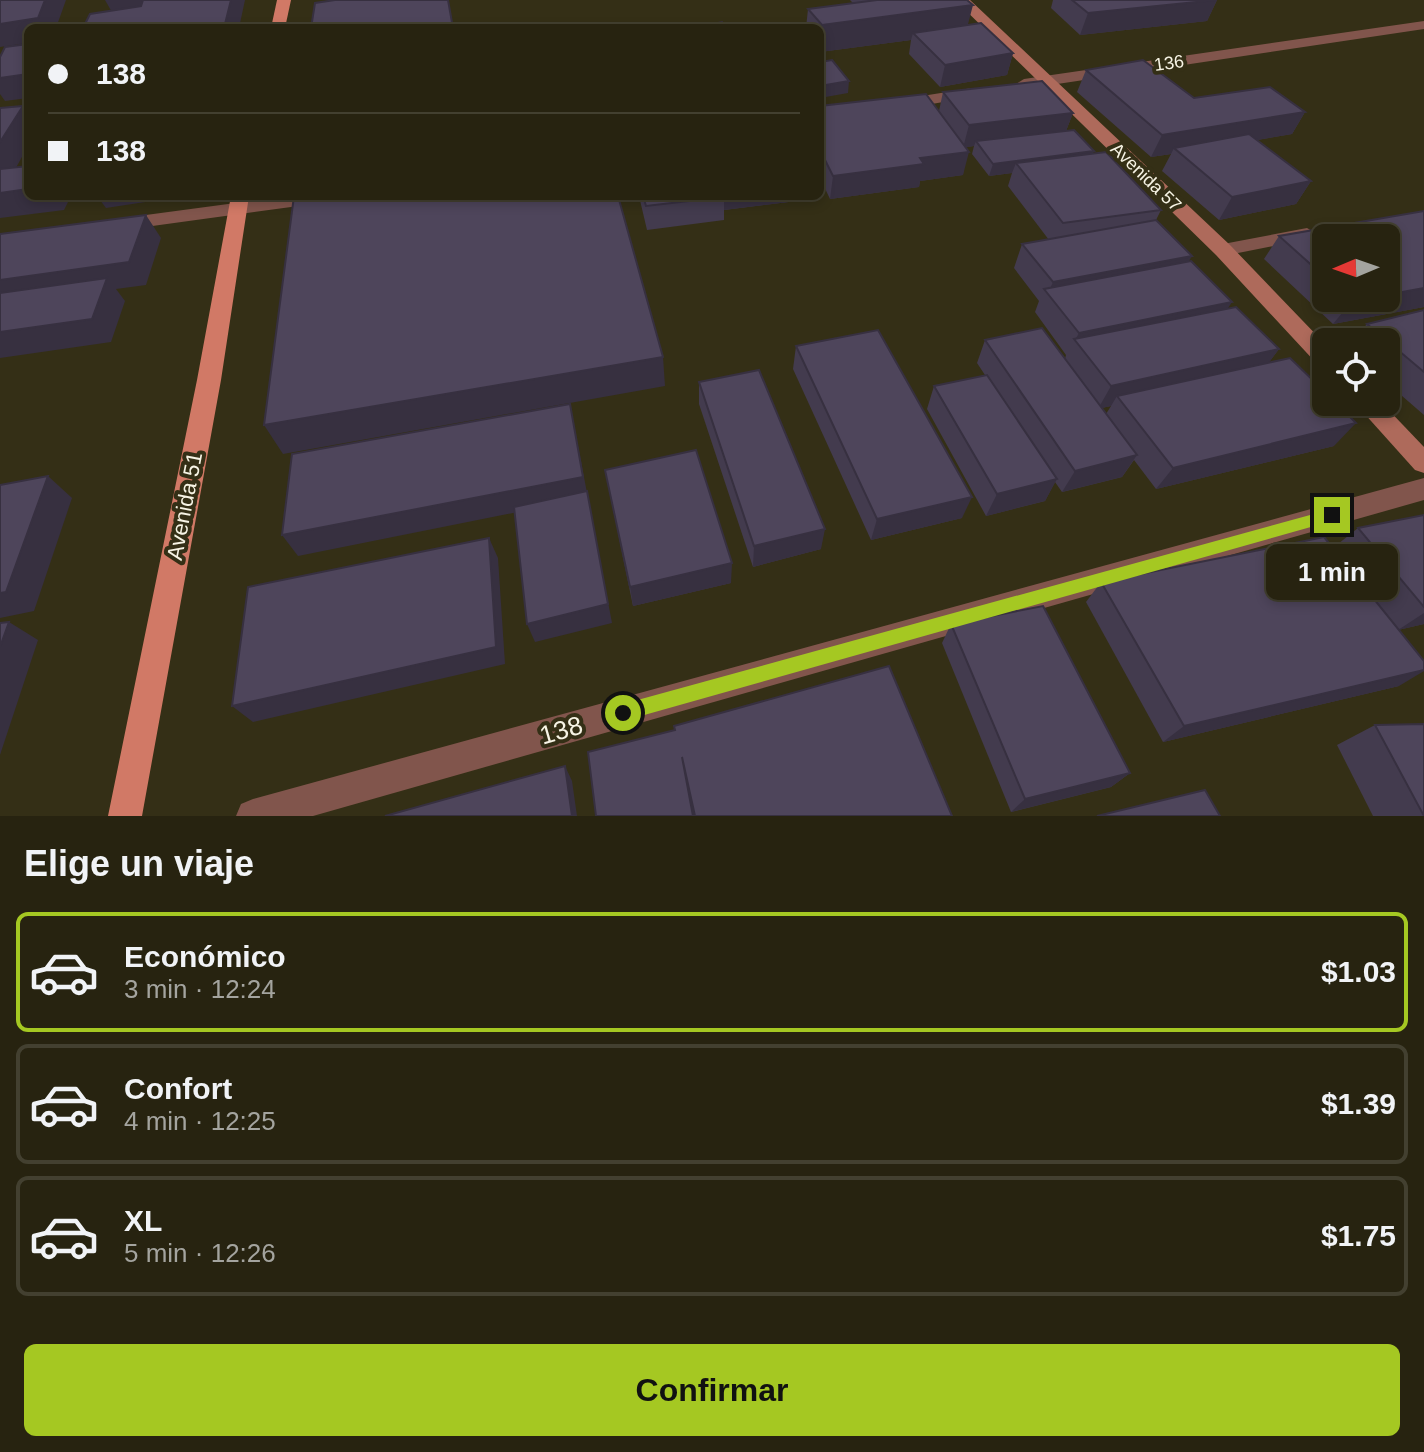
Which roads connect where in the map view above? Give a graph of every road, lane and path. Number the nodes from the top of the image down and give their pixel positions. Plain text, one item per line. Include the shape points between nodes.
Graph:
1 (284, 0) edge
2 (962, 0) edge
3 (279, 24) edge
4 (1424, 25) edge
5 (1045, 81) junction
6 (1015, 86) edge
7 (985, 91) edge
8 (880, 107) edge
9 (277, 200) edge
10 (238, 203) edge
11 (89, 229) edge
12 (1312, 233) edge
13 (1223, 250) junction
14 (1312, 344) edge
15 (1379, 416) edge
16 (1424, 463) edge
17 (1424, 489) edge
18 (125, 816) edge
19 (253, 816) edge

1 - 3 main road
2 - 5 street, Avenida 57
4 - 5 street, 136
5 - 6 street, 136
5 - 13 street, Avenida 57
7 - 8 street
9 - 10 street
10 - 11 street
10 - 18 main road, Avenida 51
12 - 13 street
13 - 14 street, Avenida 57
15 - 16 street
17 - 19 street, 138

